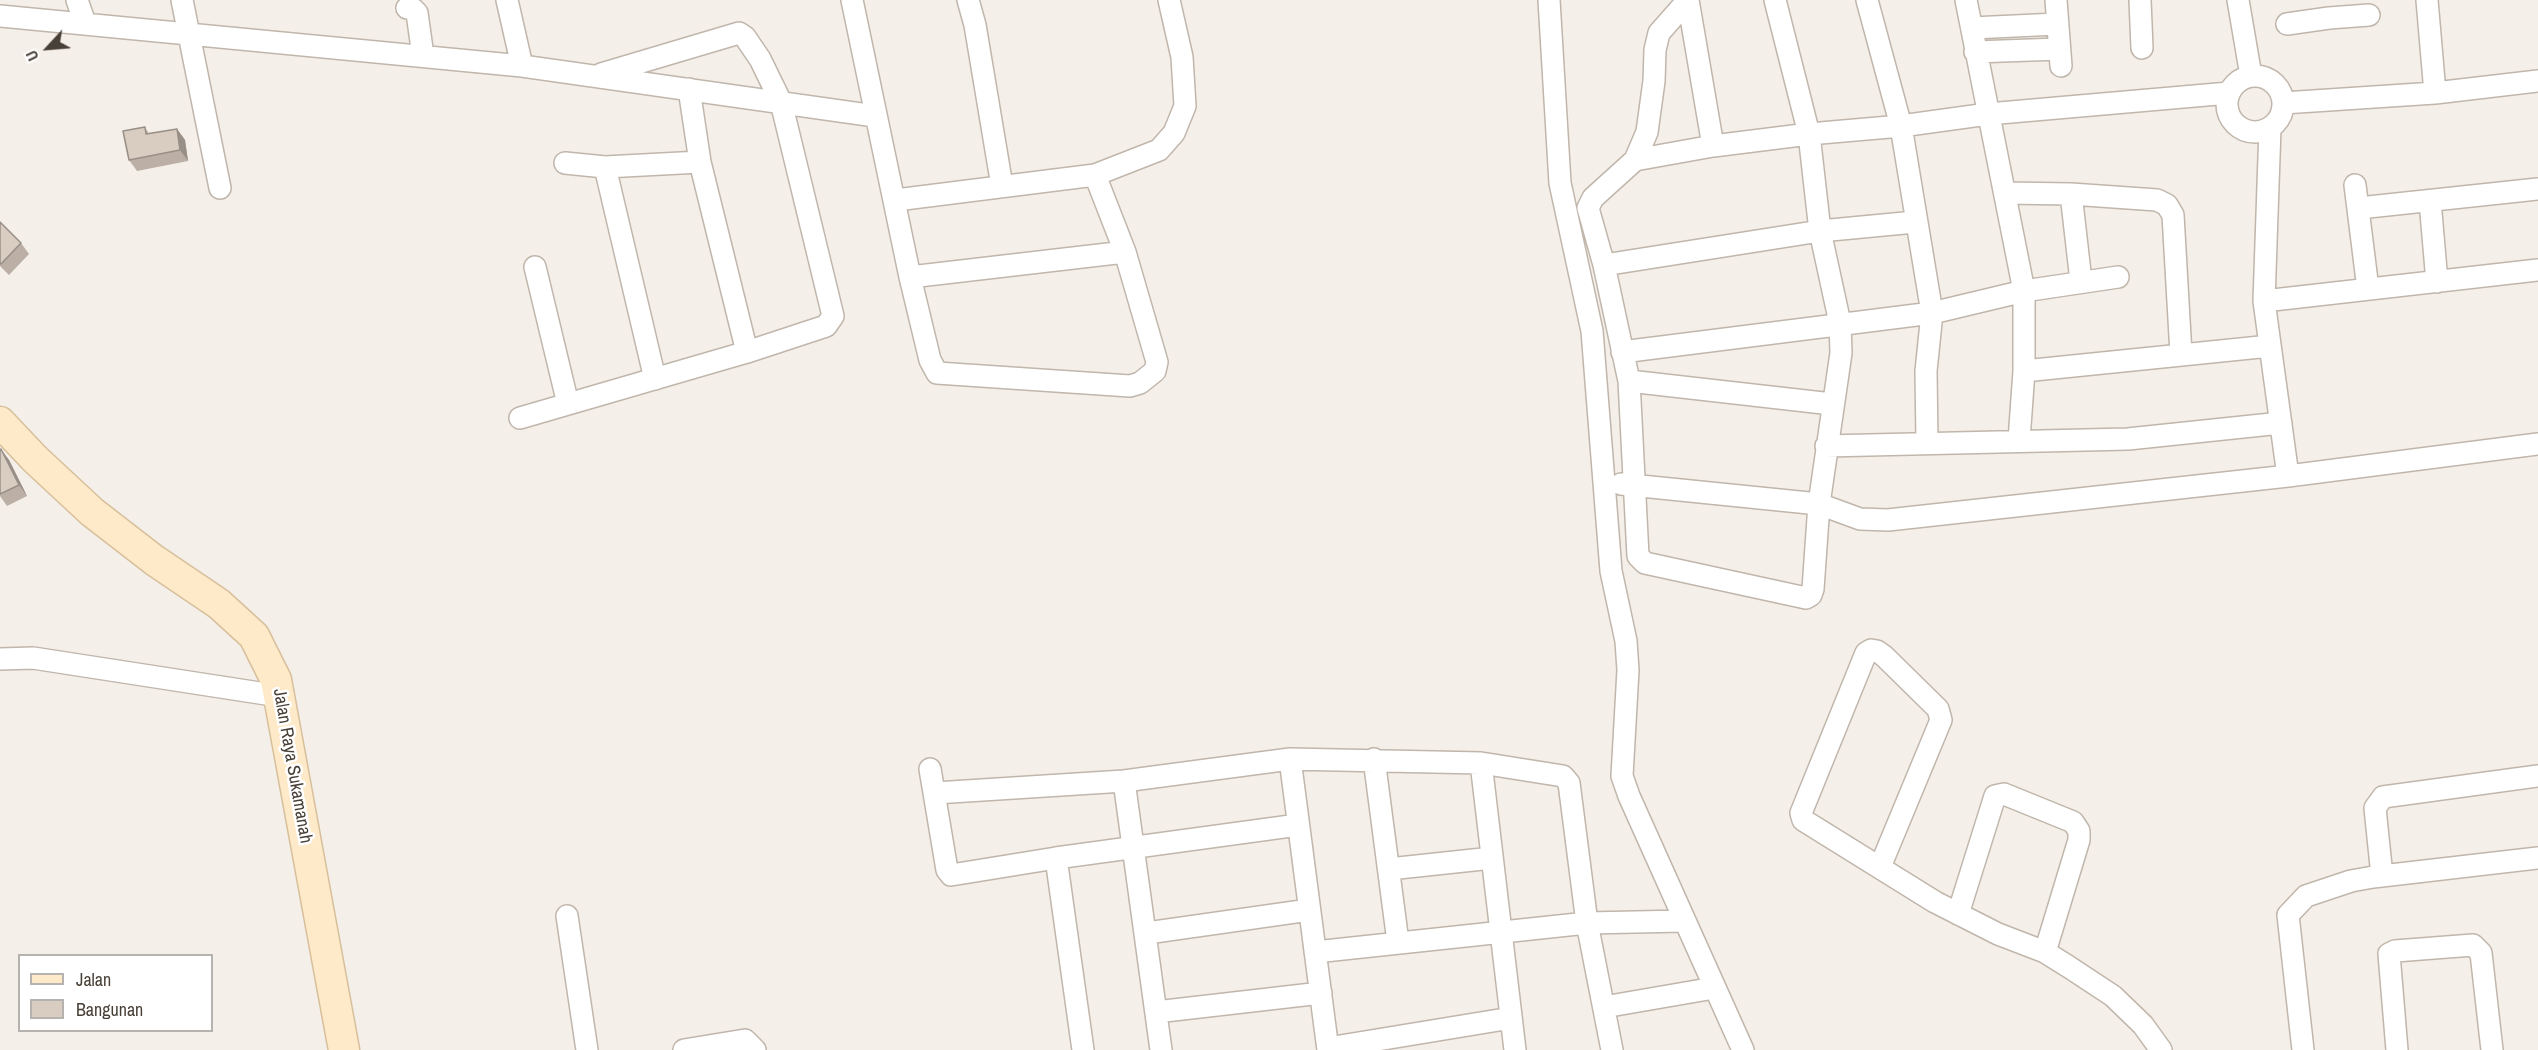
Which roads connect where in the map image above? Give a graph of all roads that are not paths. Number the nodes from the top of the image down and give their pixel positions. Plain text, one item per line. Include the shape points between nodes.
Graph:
1 (77, 0) edge
2 (182, 0) edge
3 (507, 0) edge
4 (852, 0) edge
5 (968, 0) edge
6 (1169, 0) edge
7 (1549, 0) edge
8 (1688, 0) edge
9 (1775, 0) edge
10 (1867, 0) edge
11 (1966, 0) edge
12 (2056, 0) edge
13 (2140, 0) edge
14 (2238, 0) edge
15 (2427, 0) edge
16 (406, 8) dead end
17 (2328, 9) edge
18 (2369, 15) dead end
19 (0, 16) edge
20 (85, 23) junction
21 (2057, 24) junction
22 (2287, 24) dead end
23 (1972, 28) junction
24 (189, 34) junction
25 (2142, 48) dead end
26 (1975, 52) junction
27 (423, 56) junction
28 (522, 66) junction
29 (2251, 76) junction
30 (592, 77) junction
31 (2538, 81) edge
32 (689, 88) junction
33 (2229, 93) junction
34 (2435, 93) junction
35 (781, 102) junction
36 (2283, 103) junction
37 (1989, 114) junction
38 (875, 116) junction
39 (1901, 126) junction
40 (2270, 128) junction
41 (1809, 134) junction
42 (1713, 146) junction
43 (1635, 160) junction
44 (700, 162) junction
45 (565, 164) dead end
46 (605, 167) junction
47 (1095, 175) junction
48 (2355, 185) dead end
49 (1002, 186) junction
50 (220, 188) dead end
51 (2538, 189) edge
52 (2006, 193) junction
53 (2071, 194) junction
54 (896, 200) junction
55 (2430, 201) junction
56 (2358, 208) junction
57 (1915, 222) junction
58 (1820, 231) junction
59 (1125, 252) junction
60 (1604, 265) junction
61 (535, 267) dead end
62 (2538, 270) edge
63 (910, 277) junction
64 (2118, 277) dead end
65 (2081, 281) junction
66 (2437, 282) junction
67 (2368, 289) junction
68 (2024, 291) junction
69 (2264, 302) junction
70 (1932, 313) junction
71 (1840, 323) junction
72 (2270, 346) junction
73 (747, 352) junction
74 (1622, 352) junction
75 (2181, 354) junction
76 (2024, 371) junction
77 (655, 379) junction
78 (1629, 381) junction
79 (568, 404) junction
80 (1832, 404) junction
81 (520, 418) dead end
82 (0, 422) edge
83 (2281, 423) junction
84 (2019, 440) junction
85 (1927, 444) junction
86 (2538, 444) edge
87 (1826, 446) junction
88 (2289, 476) junction
89 (1635, 483) junction
90 (1605, 484) junction
91 (1819, 504) junction
92 (0, 658) edge
93 (279, 696) junction
94 (1290, 759) junction
95 (1374, 759) junction
96 (1480, 763) junction
97 (930, 769) dead end
98 (2538, 776) edge
99 (1124, 781) junction
100 (935, 793) junction
101 (1298, 825) junction
102 (1133, 849) junction
103 (1056, 858) junction
104 (1492, 858) junction
105 (2538, 858) edge
106 (1880, 867) junction
107 (1389, 869) junction
108 (2382, 876) junction
109 (1309, 910) junction
110 (1958, 914) junction
111 (567, 916) dead end
112 (1684, 921) junction
113 (1587, 924) junction
114 (1500, 932) junction
115 (1147, 933) junction
116 (1398, 942) junction
117 (1315, 952) junction
118 (2045, 952) junction
119 (1714, 988) junction
120 (1321, 993) junction
121 (1604, 1007) junction
122 (1156, 1012) junction
123 (1511, 1018) junction
124 (1328, 1049) edge
125 (344, 1050) edge
126 (587, 1050) edge
127 (684, 1050) edge
128 (755, 1050) edge
129 (1083, 1050) edge
130 (1161, 1050) edge
131 (1515, 1050) edge
132 (1612, 1050) edge
133 (1743, 1050) edge
134 (2162, 1050) edge
135 (2303, 1050) edge
136 (2397, 1050) edge
137 (2492, 1050) edge

1 - 20 street
2 - 24 street
3 - 28 street
4 - 38 street
5 - 49 street
6 - 47 street via 1182,57 1185,106 1174,133 1159,150
7 - 90 street via 1560,183 1592,332
8 - 42 street
8 - 43 street via 1659,33 1647,132
9 - 41 street
10 - 39 street
11 - 23 street
12 - 21 street
13 - 25 street
14 - 29 street
15 - 34 street
16 - 27 street via 417,13
17 - 18 street
17 - 22 street
19 - 20 street
20 - 24 street
21 - 23 street
21 - 26 street via 2060,58
23 - 26 street
24 - 27 street
24 - 50 street
26 - 37 street
27 - 28 street
28 - 30 street
29 - 33 street via 2238,81
29 - 36 street via 2263,76 2273,82
30 - 32 street
30 - 35 street via 739,33 760,59
31 - 34 street
32 - 35 street
32 - 44 street
33 - 37 street
33 - 40 street via 2230,116 2237,125 2247,131
34 - 36 street
35 - 38 street
35 - 73 street via 833,316 826,326
36 - 40 street
37 - 39 street
37 - 52 street
38 - 54 street
39 - 41 street
39 - 57 street
40 - 69 street
41 - 42 street
41 - 58 street
42 - 43 street
43 - 60 street via 1589,204
44 - 46 street
44 - 73 street
45 - 46 street
46 - 77 street
47 - 49 street
47 - 59 street
48 - 56 street
49 - 54 street
51 - 55 street
52 - 53 street
52 - 68 street
53 - 65 street
53 - 75 street via 2162,201 2171,209
54 - 63 street
55 - 56 street
55 - 66 street
56 - 67 street
57 - 58 street
57 - 70 street
58 - 60 street
58 - 71 street
59 - 63 street
59 - 63 street via 1157,362 1150,377 1130,386 937,373 930,360
60 - 74 street
61 - 79 street
62 - 66 street
64 - 65 street
65 - 68 street
66 - 67 street
67 - 69 street
68 - 70 street
68 - 76 street
69 - 72 street
70 - 71 street
70 - 85 street via 1926,371
71 - 74 street
71 - 80 street
72 - 75 street
72 - 83 street
73 - 77 street
74 - 78 street
75 - 76 street
76 - 84 street
77 - 79 street
78 - 80 street
78 - 89 street
79 - 81 street
80 - 87 street
82 - 93 street, Jalan Raya Sukamanah via 92,512 154,561 219,604 254,636 276,680
83 - 84 street via 2128,439
83 - 88 street
84 - 85 street
85 - 87 street
86 - 88 street
87 - 91 street
88 - 91 street via 1888,520 1860,519
89 - 90 street
89 - 91 street
89 - 91 street via 1638,556 1642,560 1806,598 1813,588
90 - 112 street via 1611,571 1628,670 1622,776
92 - 93 street via 33,658
93 - 125 street, Jalan Raya Sukamanah
94 - 95 street
94 - 99 street
94 - 101 street
95 - 96 street
95 - 107 street
96 - 104 street
96 - 113 street via 1567,779
97 - 100 street
98 - 108 street via 2383,797 2375,808
99 - 100 street
99 - 102 street
100 - 103 street via 951,875
101 - 102 street
101 - 109 street
102 - 103 street
102 - 115 street
103 - 129 street
104 - 107 street
104 - 114 street
105 - 108 street
106 - 106 street via 1941,720 1938,709 1884,656 1871,650 1866,652 1802,817
106 - 110 street via 1899,882
107 - 116 street
108 - 135 street via 2351,881 2306,896 2289,915
109 - 115 street
109 - 117 street
110 - 118 street
110 - 118 street via 1995,796 2004,794 2073,822 2079,840
111 - 126 street
112 - 113 street
112 - 119 street
113 - 114 street
113 - 121 street
114 - 116 street
114 - 123 street
115 - 122 street
116 - 117 street
117 - 120 street
118 - 134 street via 2113,996
119 - 121 street
119 - 133 street
120 - 122 street
120 - 124 street
121 - 132 street
122 - 130 street
123 - 124 street
123 - 131 street
127 - 128 street via 745,1040
136 - 137 street via 2389,954 2473,945 2481,953

